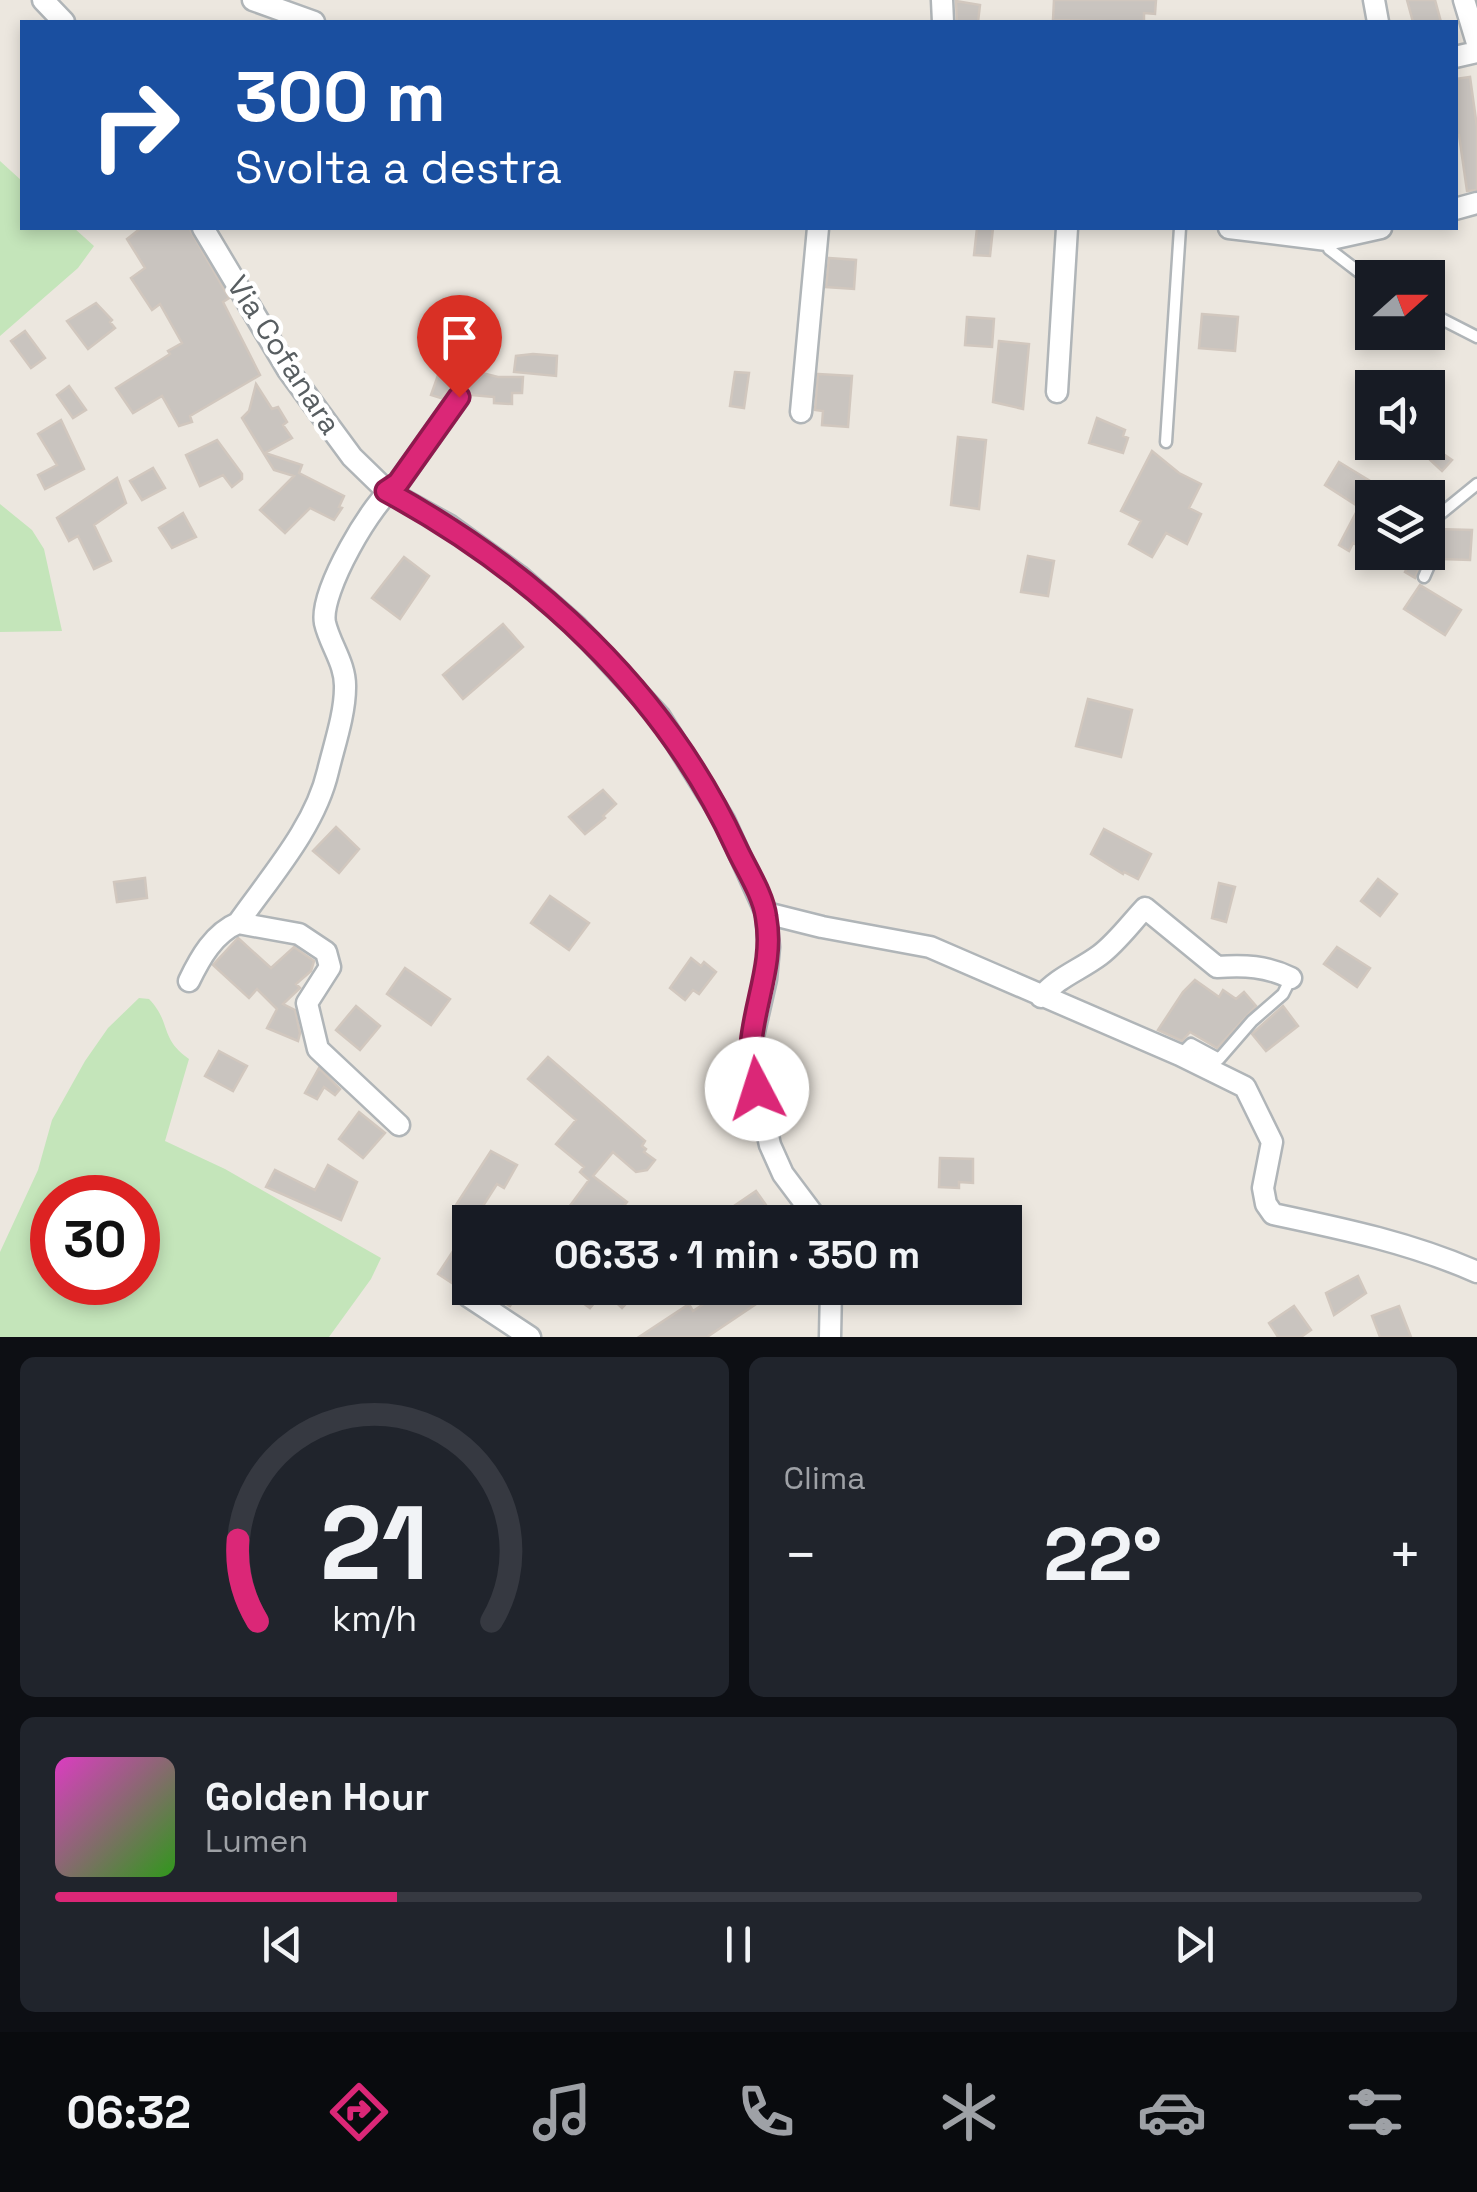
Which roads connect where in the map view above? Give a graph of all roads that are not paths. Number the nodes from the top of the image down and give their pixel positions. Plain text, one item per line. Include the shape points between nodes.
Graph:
1 (43, 0) edge
2 (253, 0) edge
3 (1464, 0) edge
4 (62, 20) edge
5 (308, 20) edge
6 (1477, 44) edge
7 (203, 230) edge
8 (818, 230) edge
9 (1067, 230) edge
10 (1180, 230) edge
11 (1245, 230) edge
12 (1372, 230) edge
13 (1327, 240) junction
14 (1355, 269) edge
15 (1445, 321) edge
16 (1477, 337) edge
17 (1056, 392) dead end
18 (459, 397) dead end
19 (802, 412) dead end
20 (1166, 442) dead end
21 (1477, 484) edge
22 (386, 491) junction
23 (1445, 510) edge
24 (1427, 570) edge
25 (1424, 577) dead end
26 (766, 913) junction
27 (238, 922) junction
28 (1292, 978) joint
29 (190, 981) dead end
30 (1042, 997) junction
31 (1180, 1055) junction
32 (400, 1125) dead end
33 (806, 1205) edge
34 (1477, 1272) edge
35 (482, 1305) edge
36 (831, 1305) edge
37 (530, 1337) edge
38 (830, 1337) edge

1 - 4 street
2 - 5 street
3 - 6 street
7 - 22 street, Via Cofanara via 312,407
8 - 19 street
9 - 17 street
10 - 20 lane
11 - 13 street
12 - 13 street
13 - 14 lane
15 - 16 lane
18 - 22 street
21 - 23 lane
22 - 26 street, Via Cofanara via 519,576 660,717 724,820
22 - 27 street via 325,606 346,691 328,774 306,824
24 - 25 lane
26 - 30 street via 930,948
26 - 33 street, Via Cofanara via 769,947 753,1067 770,1146
27 - 29 street via 200,958
27 - 32 street via 299,934 326,952 330,967 307,1003 318,1049
28 - 30 street via 1249,965 1217,967 1144,908 1113,944
28 - 31 lane via 1219,1059 1190,1044
30 - 31 street
31 - 34 street via 1244,1086 1272,1142 1263,1188 1273,1214 1384,1238
35 - 37 street
36 - 38 street

